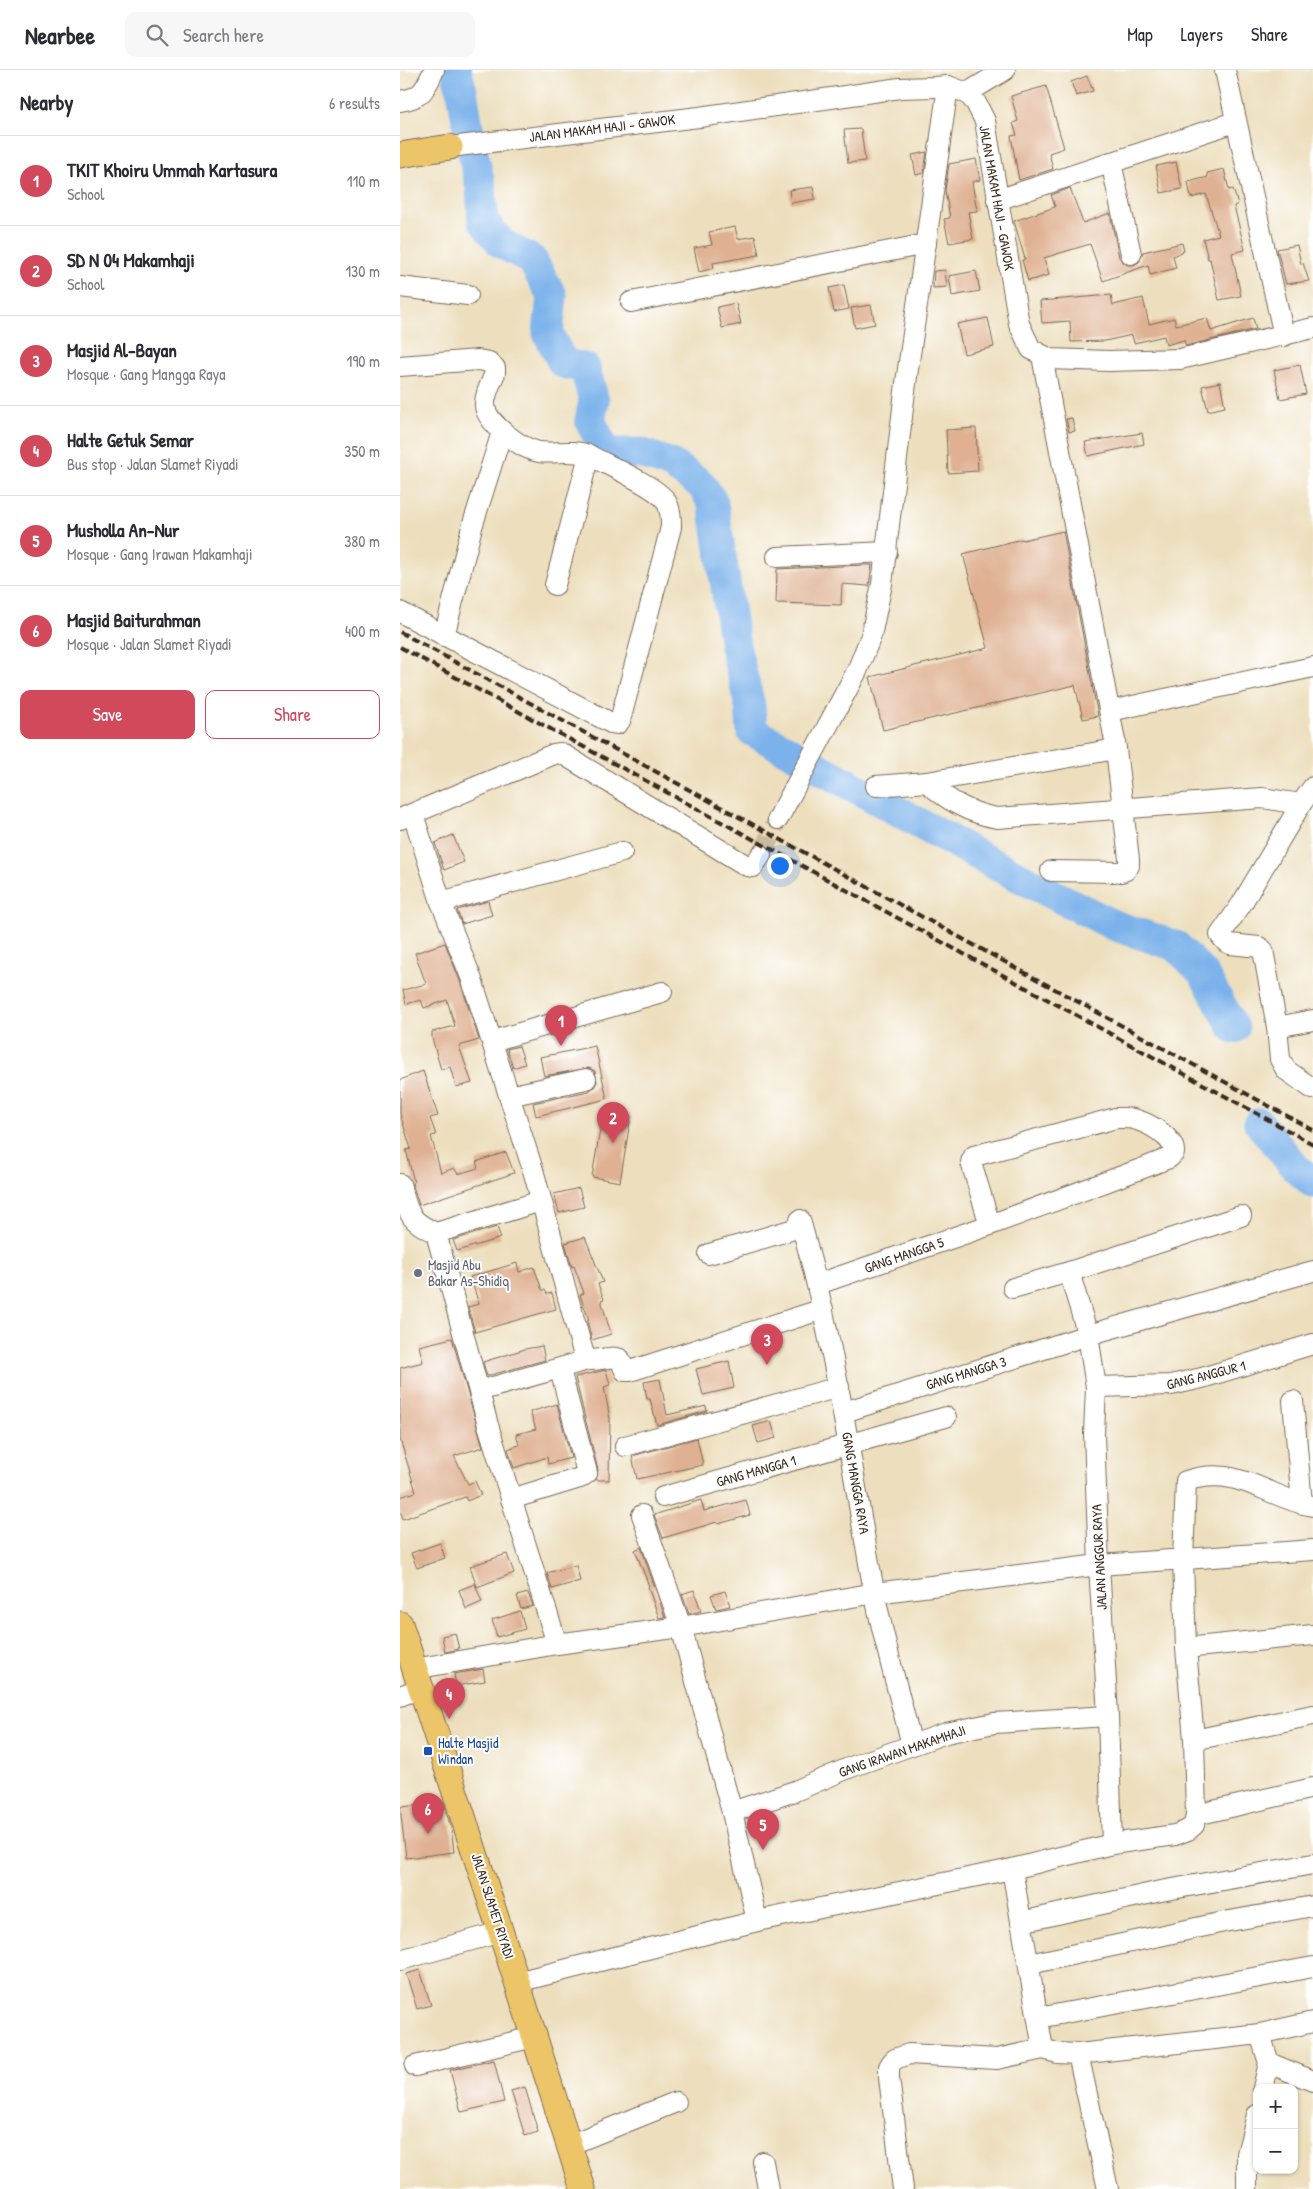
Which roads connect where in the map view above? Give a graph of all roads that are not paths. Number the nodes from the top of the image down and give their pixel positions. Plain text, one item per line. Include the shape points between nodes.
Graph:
1 (434, 70) edge
2 (974, 70) edge
3 (1005, 70) edge
4 (1225, 70) edge
5 (900, 79) edge
6 (948, 86) junction
7 (967, 93) junction
8 (400, 102) edge
9 (1235, 122) junction
10 (450, 147) joint
11 (400, 154) edge
12 (1111, 162) junction
13 (997, 200) junction
14 (926, 244) junction
15 (1131, 254) dead end
16 (400, 286) edge
17 (468, 295) dead end
18 (631, 302) dead end
19 (1313, 328) edge
20 (1284, 336) junction
21 (1042, 356) junction
22 (400, 366) edge
23 (502, 432) junction
24 (589, 455) junction
25 (887, 552) junction
26 (777, 557) dead end
27 (555, 585) dead end
28 (400, 612) edge
29 (444, 636) junction
30 (1313, 667) edge
31 (1110, 711) junction
32 (1116, 749) junction
33 (927, 782) junction
34 (876, 786) dead end
35 (1313, 786) edge
36 (1301, 804) junction
37 (1122, 808) junction
38 (406, 816) edge
39 (778, 820) tunnel mouth
40 (622, 852) dead end
41 (761, 855) tunnel mouth
42 (1051, 871) dead end
43 (442, 902) junction
44 (662, 992) dead end
45 (1313, 1020) edge
46 (1277, 1027) junction
47 (492, 1041) junction
48 (586, 1079) dead end
49 (1313, 1089) edge
50 (510, 1096) junction
51 (400, 1184) edge
52 (541, 1200) junction
53 (1241, 1216) dead end
54 (990, 1225) junction
55 (436, 1233) junction
56 (708, 1254) dead end
57 (1313, 1271) edge
58 (1069, 1272) junction
59 (818, 1284) junction
60 (1013, 1288) dead end
61 (823, 1309) junction
62 (1088, 1335) junction
63 (1313, 1344) edge
64 (588, 1360) junction
65 (560, 1369) junction
66 (839, 1386) junction
67 (1096, 1387) junction
68 (479, 1392) junction
69 (1293, 1401) dead end
70 (844, 1412) junction
71 (946, 1417) dead end
72 (848, 1444) junction
73 (625, 1446) dead end
74 (663, 1497) dead end
75 (511, 1498) junction
76 (1307, 1505) edge
77 (642, 1515) dead end
78 (1313, 1550) edge
79 (1182, 1560) junction
80 (1099, 1565) junction
81 (875, 1593) junction
82 (400, 1624) edge
83 (681, 1627) junction
84 (1313, 1635) edge
85 (557, 1644) junction
86 (1186, 1648) junction
87 (412, 1684) edge
88 (1313, 1715) edge
89 (1108, 1716) junction
90 (1194, 1740) junction
91 (912, 1745) junction
92 (1313, 1788) edge
93 (732, 1812) junction
94 (1196, 1815) junction
95 (1112, 1844) junction
96 (1313, 1864) edge
97 (1012, 1869) junction
98 (1313, 1906) edge
99 (758, 1921) junction
100 (1021, 1922) junction
101 (501, 1932) junction
102 (400, 1960) edge
103 (1029, 1964) junction
104 (1313, 1967) edge
105 (517, 1982) junction
106 (1038, 2018) junction
107 (1313, 2022) edge
108 (1260, 2034) junction
109 (534, 2037) junction
110 (1043, 2049) junction
111 (1078, 2054) junction
112 (1269, 2063) junction
113 (415, 2066) dead end
114 (1313, 2082) edge
115 (1264, 2084) edge
116 (676, 2102) dead end
117 (1254, 2129) edge
118 (568, 2145) junction
119 (763, 2162) dead end
120 (579, 2188) edge
121 (768, 2189) edge
122 (902, 2189) edge
123 (1108, 2189) edge
124 (1247, 2189) edge

1 - 8 street via 422,93
2 - 7 street
3 - 7 street
4 - 9 street
5 - 6 street, JALAN MAKAM HAJI - GAWOK
5 - 10 street, JALAN MAKAM HAJI - GAWOK via 699,117
6 - 7 street, JALAN MAKAM HAJI - GAWOK
6 - 14 street
7 - 13 street, JALAN MAKAM HAJI - GAWOK via 985,121
9 - 12 street
9 - 20 street
10 - 11 main road, JALAN MAKAM HAJI - GAWOK
12 - 13 street
12 - 15 street
13 - 21 street, JALAN MAKAM HAJI - GAWOK via 1019,324 1027,343
14 - 18 street
14 - 25 street
16 - 17 street
19 - 20 street
20 - 21 street via 1180,359 1092,361
21 - 31 street
22 - 23 street via 489,362 495,373 485,408
23 - 24 street via 539,452 579,451
23 - 29 street via 472,527
24 - 27 street
24 - 29 street via 651,489 665,500 671,511 671,528 620,721 611,723
25 - 26 street
25 - 39 street via 868,645
28 - 29 street
30 - 31 street
31 - 32 street
32 - 33 street
32 - 37 street
33 - 34 street
33 - 37 street via 941,795 976,814 997,818
35 - 36 street
36 - 37 street via 1262,798
36 - 46 street via 1220,934 1230,944 1263,950
37 - 42 street via 1129,859 1126,870
38 - 41 street via 561,753 747,866 753,867
38 - 43 street
40 - 43 street
43 - 47 street
44 - 47 street
45 - 46 street
46 - 49 street via 1282,1065
47 - 50 street
48 - 50 street
50 - 52 street
51 - 55 street via 411,1218
52 - 55 street
52 - 64 street via 583,1352
53 - 58 street
54 - 54 street, GANG MANGGA 5 via 1169,1158 1174,1153 1174,1146 1170,1139 1137,1120 1116,1118 974,1156 971,1162
54 - 59 street, GANG MANGGA 5
55 - 68 street
56 - 59 street, GANG MANGGA RAYA via 801,1224
57 - 62 street, GANG MANGGA 3
58 - 60 street
58 - 62 street, JALAN ANGGUR RAYA
59 - 61 street, GANG MANGGA RAYA
61 - 64 street via 630,1371 625,1371 617,1357
61 - 66 street, GANG MANGGA RAYA
62 - 67 street, JALAN ANGGUR RAYA
62 - 70 street, GANG MANGGA 3
63 - 67 street, GANG ANGGUR 1 via 1171,1386
64 - 65 street
65 - 68 street
65 - 75 street via 587,1473 580,1478
66 - 70 street, GANG MANGGA RAYA
66 - 73 street
67 - 80 street, JALAN ANGGUR RAYA via 1094,1434
68 - 75 street
69 - 76 street
70 - 72 street, GANG MANGGA RAYA
71 - 72 street, GANG MANGGA 1
72 - 74 street, GANG MANGGA 1
72 - 81 street, GANG MANGGA RAYA
75 - 85 street
76 - 79 street via 1222,1475 1204,1475 1186,1481
77 - 83 street
78 - 79 street
79 - 80 street
79 - 86 street
80 - 81 street
80 - 89 street, JALAN ANGGUR RAYA
81 - 83 street
81 - 91 street, GANG MANGGA RAYA
82 - 87 main road, JALAN SLAMET RIYADI
83 - 85 street
83 - 93 street
84 - 86 street
85 - 87 street
86 - 90 street
87 - 101 main road, JALAN SLAMET RIYADI
88 - 90 street
89 - 91 street, GANG IRAWAN MAKAMHAJI via 994,1723 946,1732
89 - 95 street, JALAN ANGGUR RAYA
90 - 94 street
91 - 93 street, GANG IRAWAN MAKAMHAJI
92 - 94 street
93 - 99 street
94 - 95 street via 1194,1825 1175,1835
95 - 97 street
96 - 100 street via 1160,1891
97 - 99 street
97 - 100 street
98 - 103 street
99 - 105 street
100 - 103 street
101 - 102 street
101 - 105 main road, JALAN SLAMET RIYADI
103 - 106 street
104 - 106 street
105 - 109 main road, JALAN SLAMET RIYADI
106 - 110 street
107 - 108 street
108 - 111 street
108 - 112 street
109 - 113 street
109 - 118 main road, JALAN SLAMET RIYADI
110 - 111 street
110 - 122 street via 997,2059 914,2053 895,2059 889,2067 889,2078
111 - 123 street
112 - 114 street
112 - 115 street
116 - 118 street
117 - 124 street via 1248,2154
118 - 120 main road, JALAN SLAMET RIYADI
119 - 121 street

